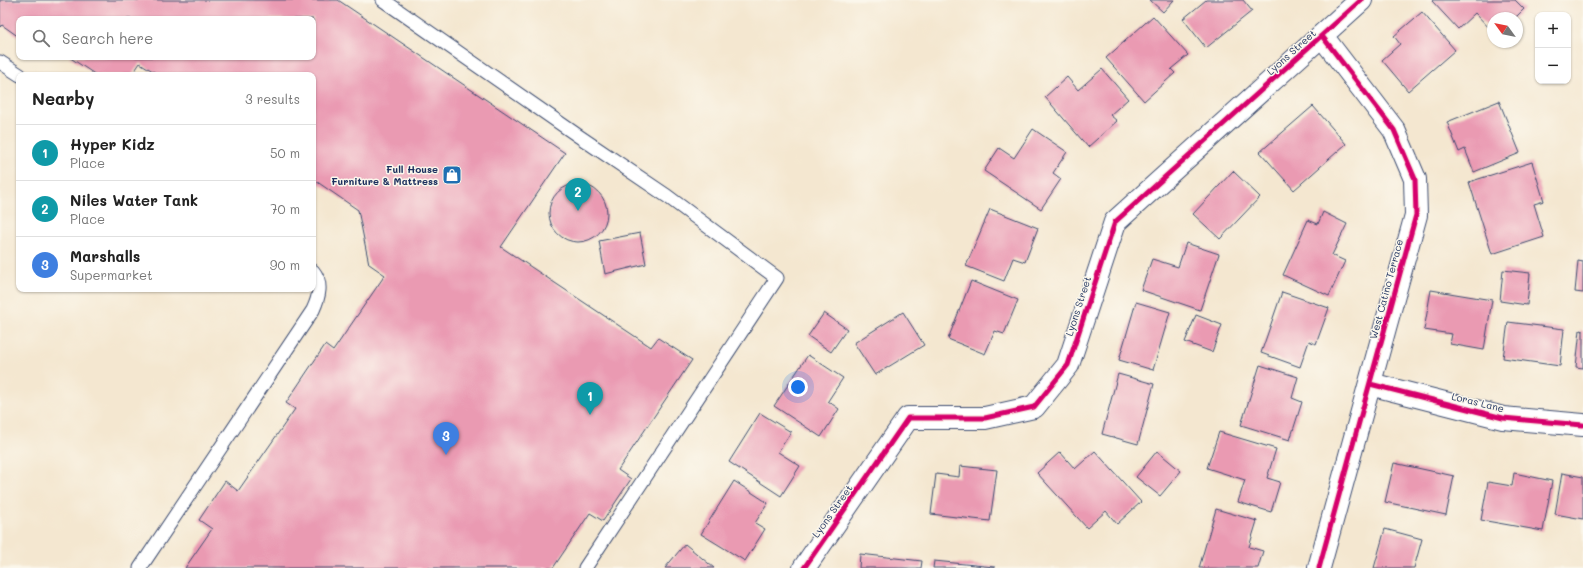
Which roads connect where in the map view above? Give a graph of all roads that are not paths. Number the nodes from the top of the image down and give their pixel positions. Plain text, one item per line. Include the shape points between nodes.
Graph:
1 (383, 0) edge
2 (1361, 0) edge
3 (1322, 36) junction
4 (0, 62) edge
5 (16, 72) edge
6 (316, 276) edge
7 (1370, 384) junction
8 (1583, 425) edge
9 (140, 568) edge
10 (585, 568) edge
11 (804, 568) edge
12 (1319, 568) edge

1 - 10 lane via 667,196 776,278
2 - 3 street, Lyons Street
3 - 7 street, West Catino Terrace via 1394,130 1415,179 1416,215
3 - 11 street, Lyons Street via 1115,222 1068,365 1034,407 984,418 908,418
4 - 5 lane
6 - 9 lane via 319,294 312,310
7 - 8 street, Loras Lane via 1503,418
7 - 12 street, West Catino Terrace

